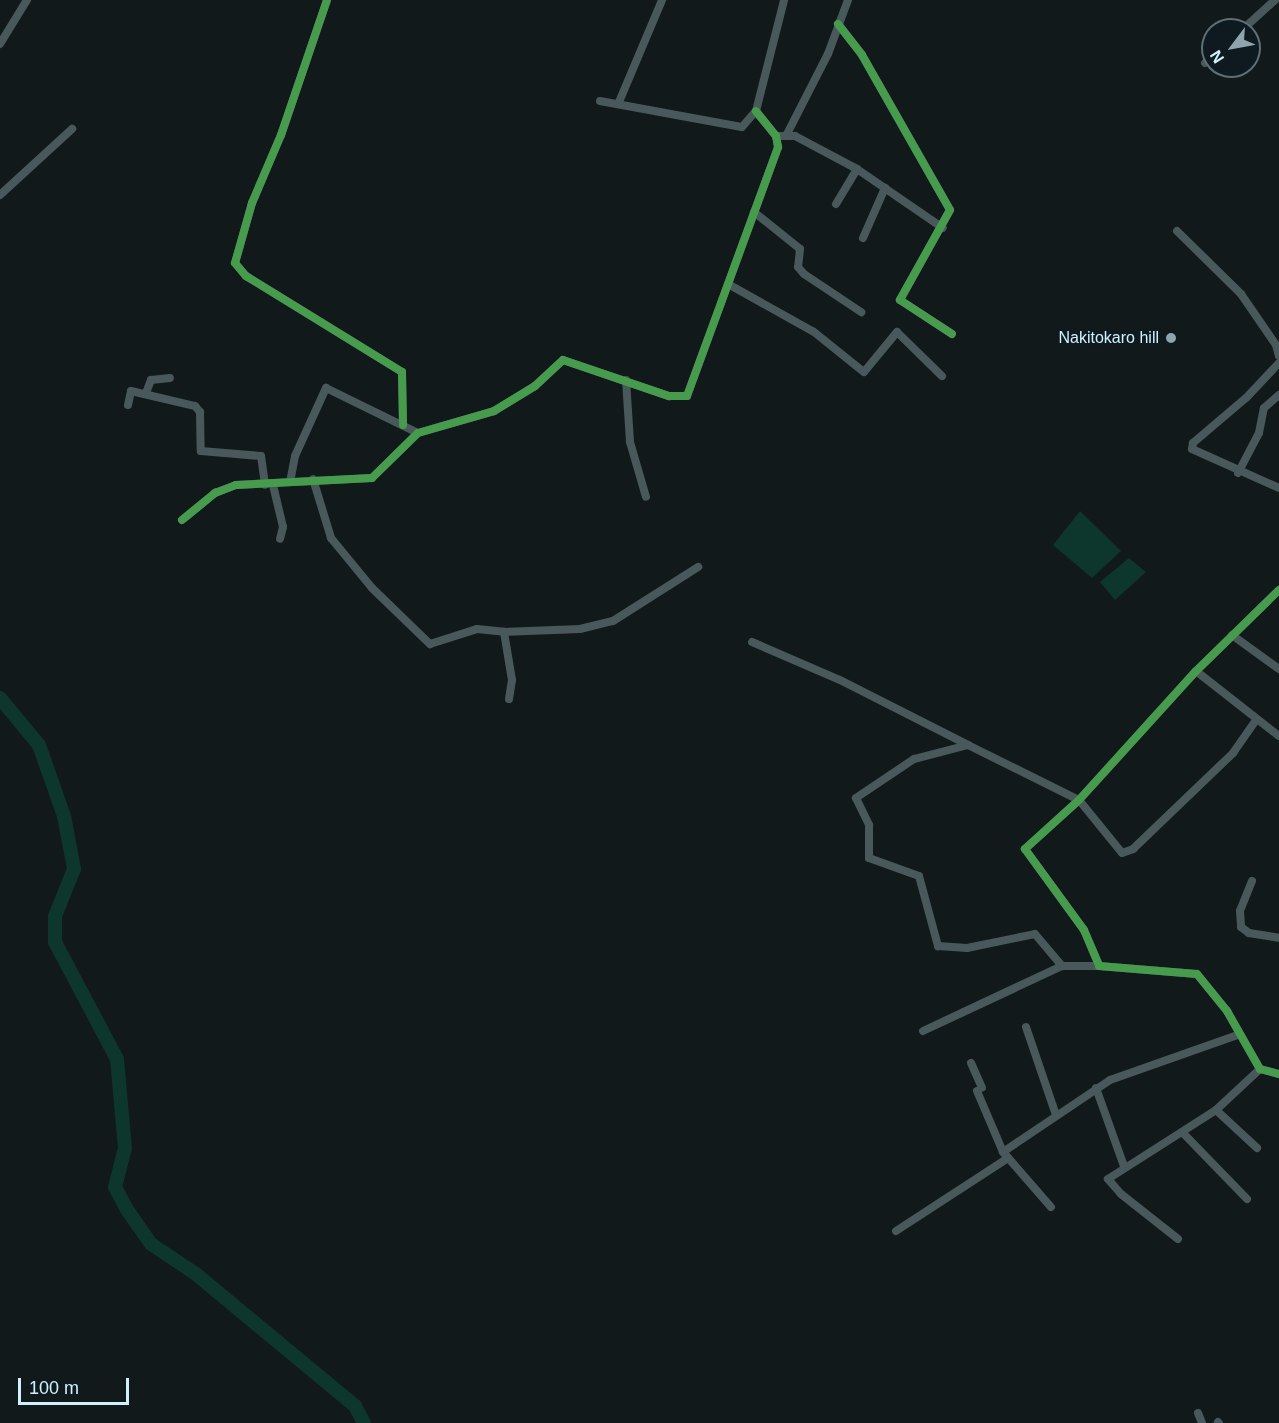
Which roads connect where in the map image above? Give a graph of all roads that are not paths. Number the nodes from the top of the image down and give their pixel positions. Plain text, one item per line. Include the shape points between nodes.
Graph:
1 (27, 0) edge
2 (327, 0) edge
3 (662, 0) edge
4 (784, 0) edge
5 (848, 0) edge
6 (1275, 0) edge
7 (1255, 18) edge
8 (837, 24) junction
9 (0, 44) edge
10 (600, 101) dead end
11 (619, 102) junction
12 (756, 111) junction
13 (72, 129) dead end
14 (787, 135) junction
15 (776, 136) junction
16 (857, 169) junction
17 (885, 188) junction
18 (0, 195) edge
19 (836, 204) dead end
20 (754, 212) junction
21 (943, 228) junction
22 (1177, 231) dead end
23 (862, 238) dead end
24 (728, 284) junction
25 (861, 312) dead end
26 (952, 334) dead end
27 (1279, 356) edge
28 (1279, 363) edge
29 (942, 376) dead end
30 (170, 378) dead end
31 (626, 380) junction
32 (146, 393) junction
33 (1279, 395) edge
34 (128, 405) dead end
35 (403, 426) junction
36 (418, 433) junction
37 (1239, 473) junction
38 (313, 479) junction
39 (290, 482) junction
40 (269, 485) junction
41 (1279, 488) edge
42 (646, 497) dead end
43 (182, 520) dead end
44 (280, 539) dead end
45 (698, 567) dead end
46 (1279, 590) edge
47 (504, 632) junction
48 (1232, 635) junction
49 (752, 642) dead end
50 (1279, 669) edge
51 (1196, 671) junction
52 (509, 699) dead end
53 (1256, 720) junction
54 (1279, 736) edge
55 (968, 745) junction
56 (1079, 800) junction
57 (1252, 881) dead end
58 (1279, 938) edge
59 (1062, 966) junction
60 (1099, 966) junction
61 (1026, 1027) dead end
62 (923, 1031) dead end
63 (1239, 1035) junction
64 (971, 1063) dead end
65 (1260, 1069) junction
66 (1279, 1074) edge
67 (1096, 1088) junction
68 (1216, 1110) junction
69 (1056, 1115) junction
70 (1183, 1133) junction
71 (1257, 1148) dead end
72 (1006, 1155) junction
73 (1124, 1166) junction
74 (1247, 1199) dead end
75 (1051, 1207) dead end
76 (896, 1232) dead end
77 (1178, 1239) dead end
78 (1198, 1413) dead end
79 (1202, 1423) edge

1 - 9 street
2 - 35 street via 281,135 252,203 235,263 246,276 402,372
3 - 11 street
4 - 12 street
5 - 8 street
6 - 7 street
8 - 14 street via 828,54
8 - 21 street via 862,55 950,210
10 - 11 street
11 - 12 street via 733,128 750,122
12 - 15 street
13 - 18 street
14 - 15 street
14 - 16 street
15 - 20 street via 778,147
16 - 17 street
16 - 19 street
17 - 21 street
17 - 23 street
20 - 24 street
20 - 25 street via 800,249 798,267 804,274
21 - 26 street via 900,300
22 - 27 street via 1241,294 1276,345
24 - 29 street via 814,332 864,372 897,332
24 - 31 street via 687,396 669,396
28 - 37 street via 1247,397 1193,442 1192,449
30 - 32 street via 151,380
31 - 36 street via 563,360 535,386 494,411
31 - 42 street via 630,442
32 - 34 street via 131,391
32 - 40 street via 195,406 200,412 201,451 261,456
33 - 37 street via 1264,408 1259,433 1238,467
35 - 36 street
35 - 39 street via 326,388 295,456
36 - 38 street via 372,478
37 - 41 street
38 - 39 street
38 - 47 street via 332,538 372,588 430,644 477,629
39 - 40 street
40 - 43 street via 236,485 215,493
40 - 44 street via 283,527
45 - 47 street via 613,621 580,629
46 - 48 street
47 - 52 street via 512,680
48 - 50 street
48 - 51 street
49 - 55 street via 840,680
51 - 53 street
51 - 56 street
53 - 54 street
53 - 56 street via 1233,753 1127,852 1113,846
55 - 56 street
55 - 59 street via 914,759 856,798 869,825 869,858 919,876 938,945 967,948 1035,934
56 - 60 street via 1025,849 1084,930
57 - 58 street via 1240,911 1241,927 1249,933
59 - 60 street
59 - 62 street
60 - 63 street via 1197,974 1227,1011
61 - 69 street
63 - 65 street
63 - 67 street
64 - 72 street
65 - 66 street
65 - 68 street
67 - 69 street
67 - 73 street
68 - 70 street
68 - 71 street
69 - 72 street
70 - 73 street
70 - 74 street
72 - 75 street
72 - 76 street
73 - 77 street via 1108,1179
78 - 79 street

